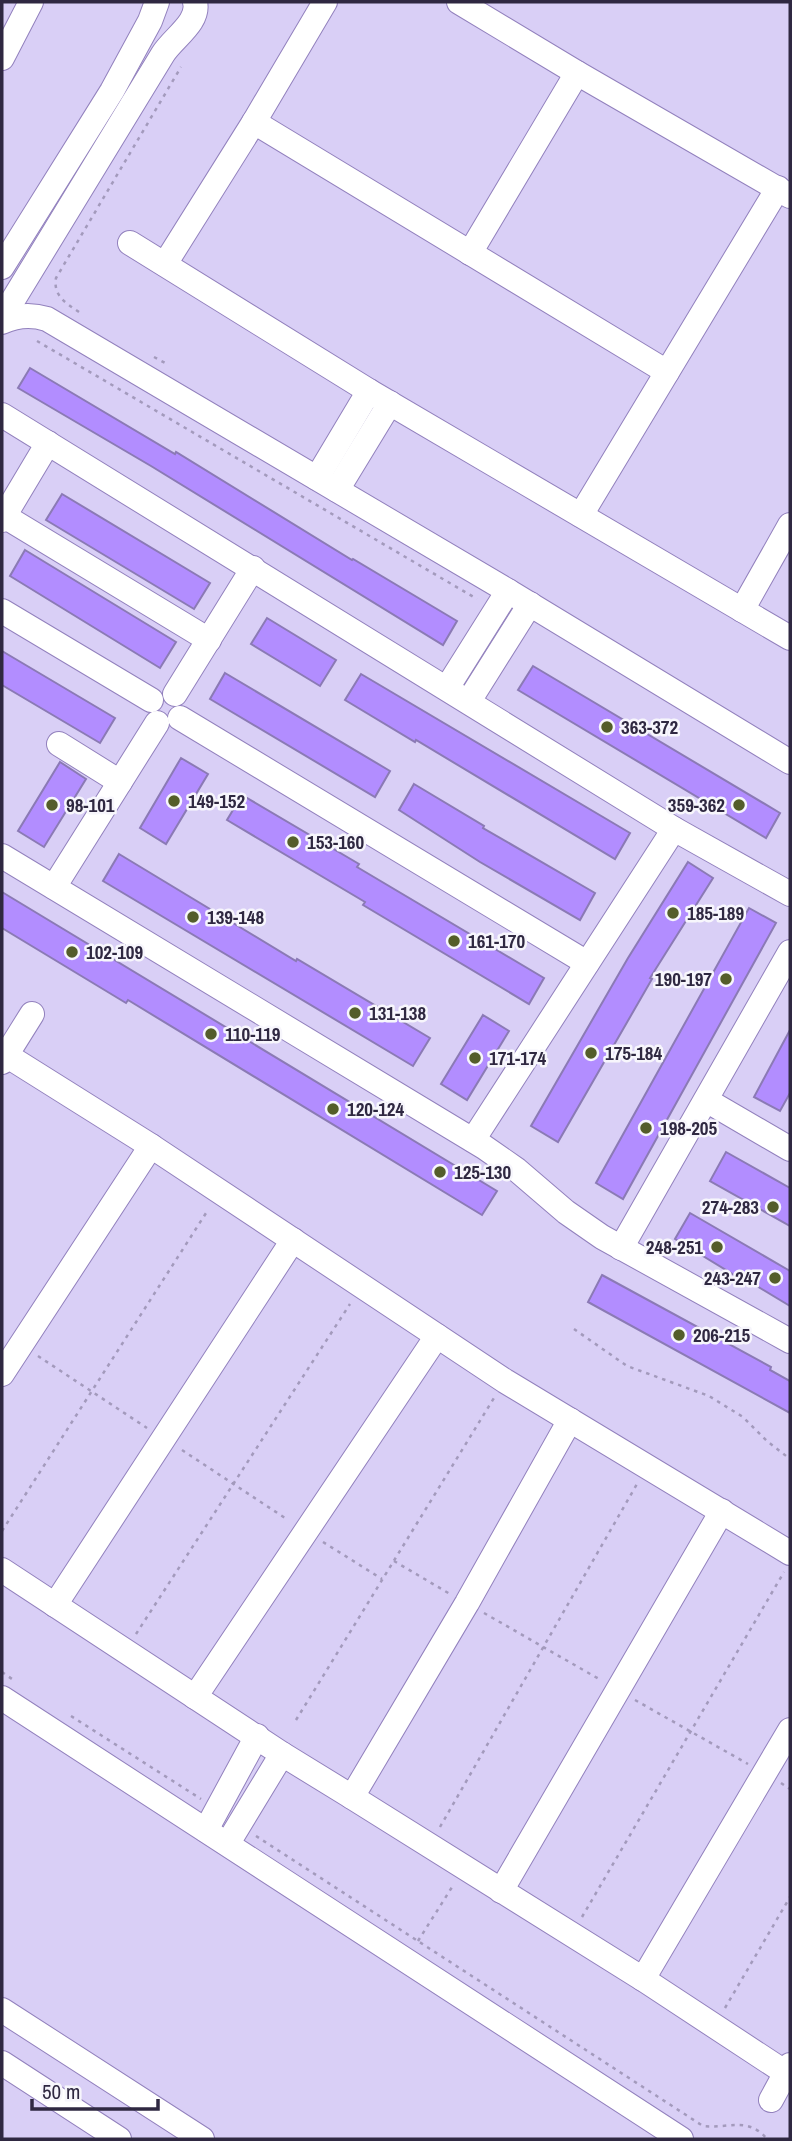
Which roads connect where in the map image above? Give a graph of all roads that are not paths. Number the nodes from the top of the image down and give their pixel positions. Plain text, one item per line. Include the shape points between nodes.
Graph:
1 (31, 2) edge
2 (157, 2) edge
3 (195, 2) edge
4 (326, 2) edge
5 (459, 2) edge
6 (2, 58) edge
7 (577, 73) junction
8 (254, 122) junction
9 (784, 192) edge
10 (130, 243) dead end
11 (470, 253) junction
12 (165, 264) junction
13 (2, 267) edge
14 (28, 274) junction
15 (2, 320) edge
16 (42, 330) junction
17 (667, 372) junction
18 (380, 397) junction
19 (2, 415) edge
20 (48, 443) junction
21 (327, 484) junction
22 (581, 515) junction
23 (3, 518) edge
24 (790, 525) edge
25 (253, 568) junction
26 (502, 600) junction
27 (530, 604) junction
28 (742, 610) junction
29 (2, 611) edge
30 (790, 638) edge
31 (209, 640) junction
32 (447, 688) junction
33 (469, 701) junction
34 (165, 709) junction
35 (59, 744) dead end
36 (790, 762) edge
37 (120, 782) junction
38 (674, 829) junction
39 (2, 856) edge
40 (54, 887) junction
41 (790, 894) edge
42 (790, 952) edge
43 (587, 963) junction
44 (32, 1014) dead end
45 (4, 1058) edge
46 (706, 1100) junction
47 (473, 1140) junction
48 (151, 1146) junction
49 (790, 1149) edge
50 (293, 1240) junction
51 (621, 1248) junction
52 (437, 1336) junction
53 (790, 1341) edge
54 (2, 1374) edge
55 (570, 1420) junction
56 (722, 1511) junction
57 (787, 1563) edge
58 (2, 1570) edge
59 (55, 1605) junction
60 (7, 1688) edge
61 (195, 1697) junction
62 (790, 1730) edge
63 (257, 1736) junction
64 (282, 1754) junction
65 (352, 1797) junction
66 (211, 1819) junction
67 (234, 1834) junction
68 (501, 1891) junction
69 (643, 1979) junction
70 (2, 2011) edge
71 (2, 2063) edge
72 (788, 2069) edge
73 (771, 2100) dead end
74 (119, 2139) edge
75 (202, 2139) edge
76 (681, 2139) edge

1 - 6 street
2 - 13 street via 112,91
3 - 14 street via 192,20 163,54
4 - 8 street
5 - 7 street
7 - 9 street
7 - 11 street
8 - 11 street
8 - 12 street
9 - 17 street
10 - 12 street
11 - 17 street
12 - 18 street
14 - 15 street
14 - 16 street
15 - 16 street via 27,315
16 - 21 street
17 - 22 street
18 - 21 street
18 - 22 street
19 - 20 street
20 - 23 street
20 - 25 street
21 - 26 street
22 - 28 street
23 - 31 street
24 - 28 street
25 - 31 street
25 - 32 street
26 - 27 street
26 - 32 street
27 - 33 street
27 - 36 street
28 - 30 street
29 - 34 street
31 - 34 street
32 - 33 street
33 - 38 street
34 - 37 street
34 - 43 street
35 - 37 street
37 - 40 street
38 - 41 street
38 - 43 street
39 - 40 street
40 - 47 street
42 - 46 street
43 - 47 street
44 - 45 street
45 - 48 street
46 - 49 street
46 - 51 street
47 - 51 street
48 - 50 street
48 - 54 street
50 - 52 street
50 - 59 street
51 - 53 street
52 - 55 street
52 - 61 street
55 - 56 street
55 - 65 street
56 - 57 street
56 - 68 street
58 - 59 street
59 - 61 street
60 - 66 street
61 - 63 street
62 - 69 street
63 - 64 street
63 - 66 street
64 - 65 street
64 - 67 street
65 - 68 street
66 - 67 street
67 - 76 street
68 - 69 street
69 - 72 street
70 - 75 street
71 - 74 street
72 - 73 street

